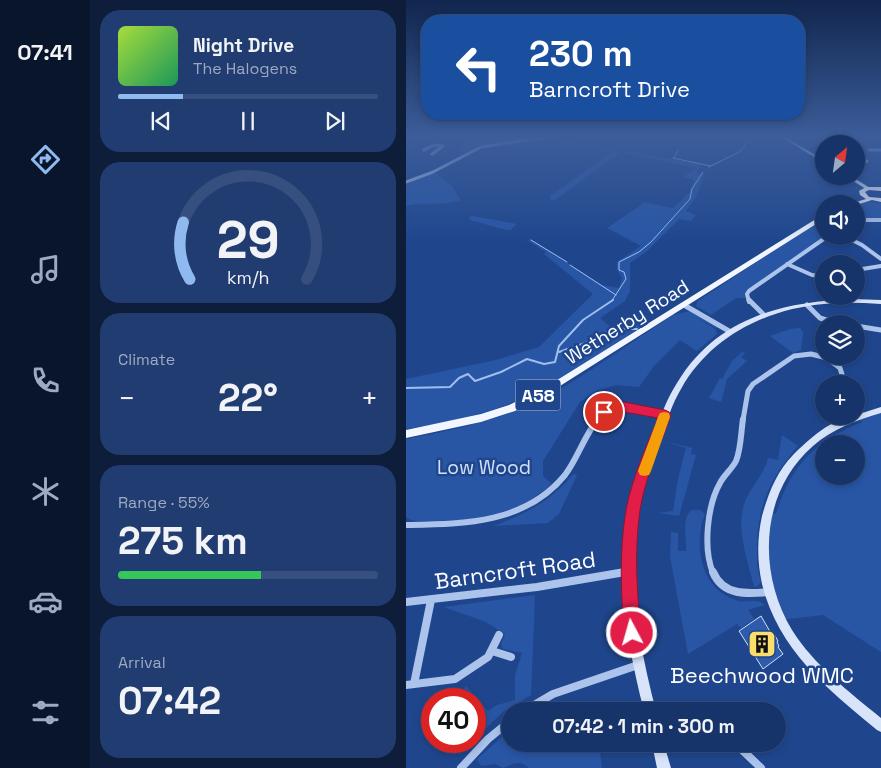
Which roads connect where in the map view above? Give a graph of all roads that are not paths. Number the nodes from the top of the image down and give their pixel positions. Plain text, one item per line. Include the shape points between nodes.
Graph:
1 (431, 173) edge
2 (406, 182) edge
3 (859, 185) edge
4 (862, 185) edge
5 (868, 188) junction
6 (880, 189) edge
7 (863, 193) junction
8 (878, 200) edge
9 (865, 202) edge
10 (865, 220) edge
11 (881, 220) edge
12 (815, 221) edge
13 (815, 245) edge
14 (862, 245) edge
15 (881, 259) edge
16 (788, 264) junction
17 (881, 266) edge
18 (865, 269) edge
19 (815, 275) edge
20 (881, 302) edge
21 (684, 305) junction
22 (807, 305) junction
23 (763, 314) junction
24 (817, 315) edge
25 (865, 327) edge
26 (881, 330) edge
27 (729, 331) junction
28 (845, 375) edge
29 (881, 410) edge
30 (865, 414) edge
31 (665, 415) junction
32 (838, 425) edge
33 (406, 434) edge
34 (406, 525) edge
35 (628, 571) junction
36 (770, 592) junction
37 (431, 600) junction
38 (406, 602) edge
39 (499, 635) dead end
40 (492, 652) junction
41 (510, 657) dead end
42 (638, 665) junction
43 (410, 684) edge
44 (539, 702) edge
45 (648, 702) edge
46 (881, 726) edge
47 (501, 728) edge
48 (660, 752) edge
49 (744, 752) edge
50 (461, 768) edge
51 (664, 768) edge
52 (761, 768) edge

1 - 2 street
3 - 7 street
4 - 5 street
5 - 6 main road
5 - 7 main road
7 - 8 main road
8 - 9 main road
10 - 11 street
12 - 21 main road, Wetherby Road / A58
13 - 16 street
14 - 15 street
16 - 19 street
16 - 23 street via 747,294 749,302
17 - 18 street
20 - 22 street via 842,301
21 - 27 street
21 - 33 main road, Wetherby Road / A58 via 578,373 512,408
22 - 23 street
22 - 24 street
23 - 27 street
25 - 26 street
27 - 31 street via 690,368
28 - 36 street via 831,359 801,354 753,384 748,391 737,457 719,484 706,539 714,578 730,591 750,596
29 - 30 street
31 - 34 street via 624,407 604,412 596,420 568,471 545,493 513,512 467,523
31 - 35 street via 637,495
32 - 36 street via 810,443 791,463 778,484 768,510 762,547
35 - 37 street, Barncroft Road
35 - 42 street via 632,633
36 - 46 street via 780,620 797,646 840,693
37 - 38 street, Barncroft Road
37 - 43 street
39 - 40 street
40 - 41 street
40 - 43 street via 456,679
42 - 44 street via 553,694
42 - 45 street
47 - 50 street
48 - 51 street
49 - 52 street

